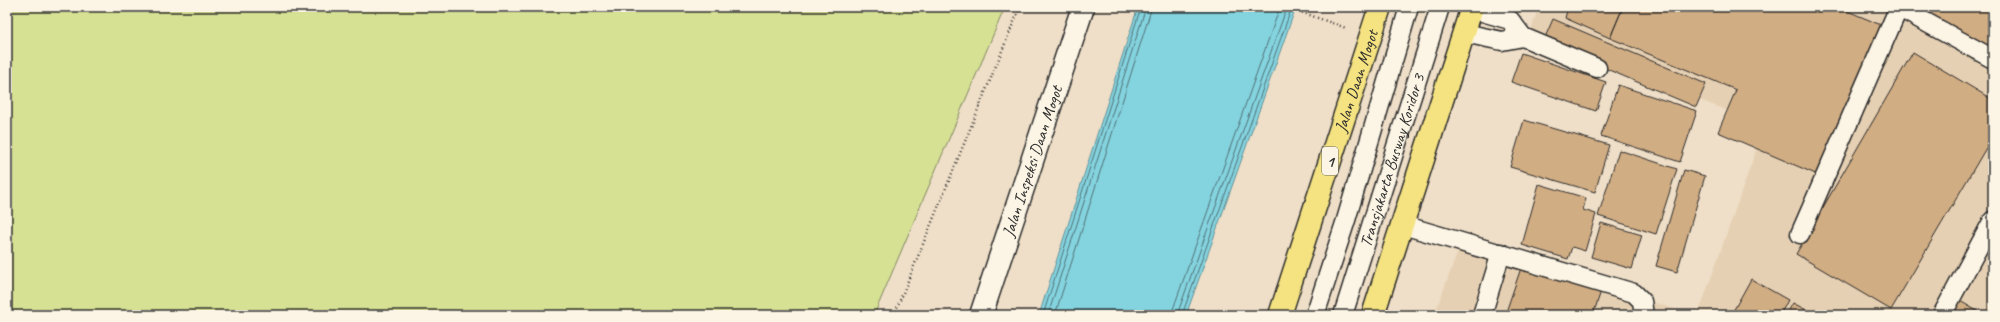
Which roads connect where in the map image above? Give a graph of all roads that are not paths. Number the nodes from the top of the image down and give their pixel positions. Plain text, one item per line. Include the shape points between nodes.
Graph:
1 (1083, 7) edge
2 (1380, 7) edge
3 (1410, 7) edge
4 (1440, 7) edge
5 (1898, 7) edge
6 (1472, 8) edge
7 (1464, 33) junction
8 (1523, 37) junction
9 (1993, 59) edge
10 (1597, 68) dead end
11 (1993, 220) edge
12 (1403, 225) junction
13 (1800, 234) dead end
14 (1501, 253) junction
15 (981, 315) edge
16 (1280, 315) edge
17 (1315, 315) edge
18 (1343, 315) edge
19 (1373, 315) edge
20 (1482, 315) edge
21 (1644, 315) edge
22 (1942, 315) edge

1 - 15 street, Jalan Inspeksi Daan Mogot
2 - 16 highway, Jalan Daan Mogot / 1
3 - 17 lane, Transjakarta Busway Koridor 3
4 - 18 lane, Transjakarta Busway Koridor 3
5 - 9 lane
5 - 13 lane
6 - 7 highway
6 - 8 lane via 1510,20
7 - 8 lane via 1502,41
7 - 12 highway
8 - 10 lane
11 - 22 lane
12 - 14 lane
12 - 19 highway
14 - 20 lane
14 - 21 lane via 1634,293 1642,301

